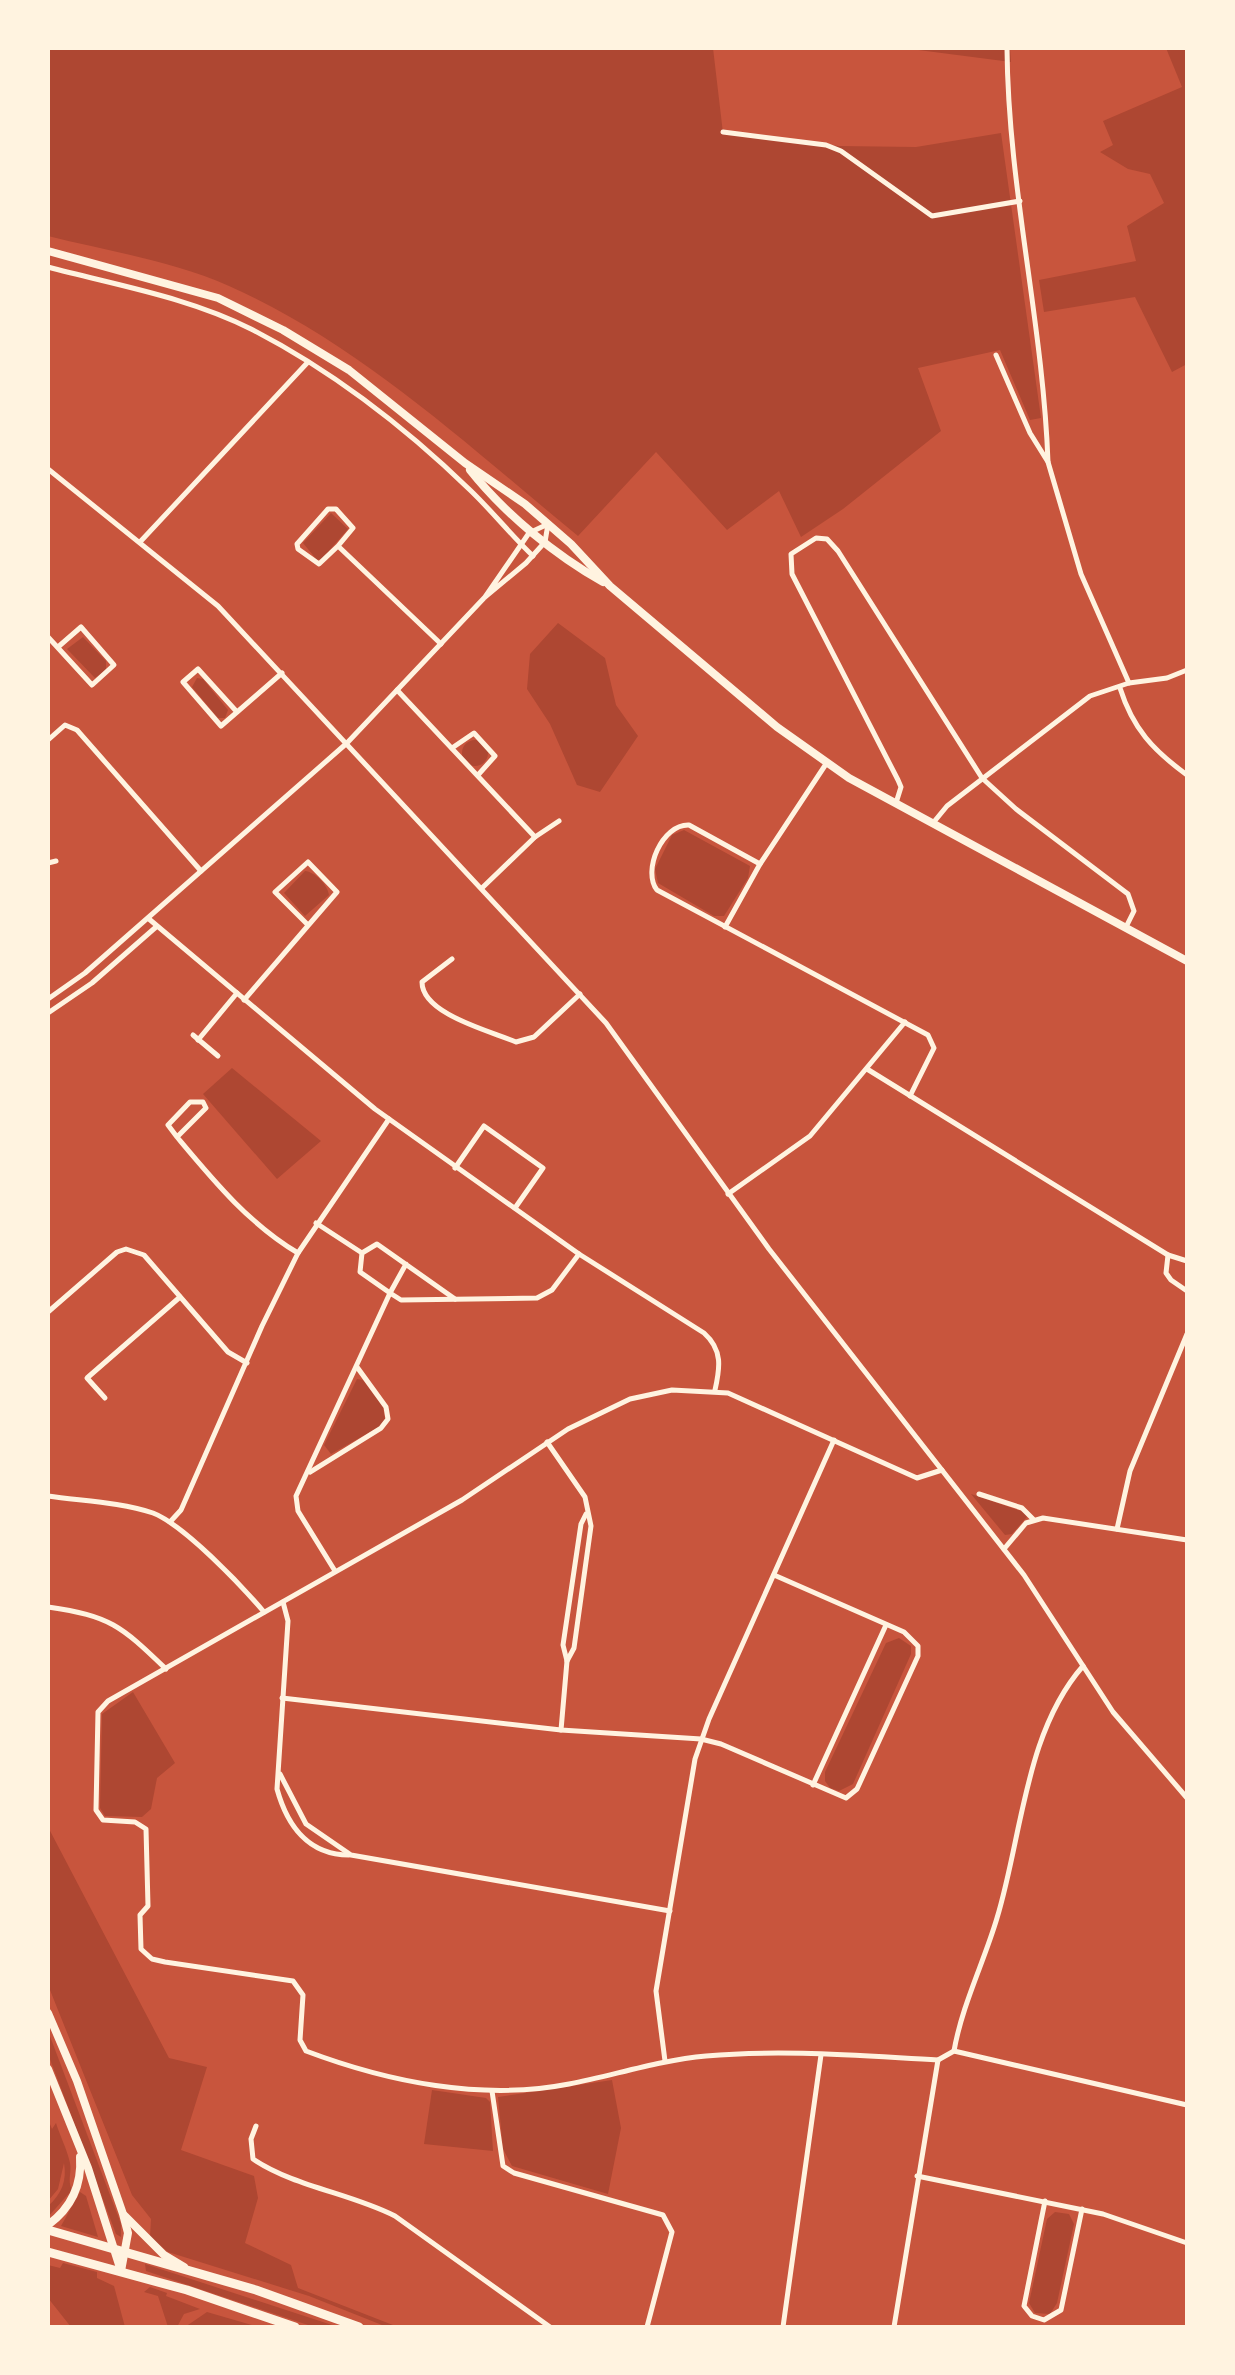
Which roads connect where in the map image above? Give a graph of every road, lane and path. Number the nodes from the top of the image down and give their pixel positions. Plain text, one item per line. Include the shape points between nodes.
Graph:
1 (1007, 48) edge
2 (723, 132) dead end
3 (1020, 201) junction
4 (48, 251) edge
5 (48, 267) edge
6 (996, 355) dead end
7 (308, 362) junction
8 (1048, 462) junction
9 (465, 463) junction
10 (48, 469) edge
11 (548, 524) junction
12 (532, 530) junction
13 (140, 542) junction
14 (545, 542) junction
15 (521, 545) junction
16 (338, 546) junction
17 (533, 556) junction
18 (610, 586) junction
19 (485, 597) junction
20 (48, 637) edge
21 (441, 644) junction
22 (58, 647) junction
23 (1187, 670) edge
24 (282, 673) junction
25 (1129, 683) junction
26 (1120, 688) junction
27 (397, 690) junction
28 (237, 712) junction
29 (48, 740) edge
30 (347, 743) junction
31 (452, 748) junction
32 (826, 764) junction
33 (478, 775) junction
34 (1187, 775) edge
35 (982, 778) junction
36 (896, 803) junction
37 (559, 821) dead end
38 (933, 823) junction
39 (535, 837) junction
40 (56, 861) dead end
41 (48, 863) edge
42 (760, 864) junction
43 (201, 871) junction
44 (482, 888) junction
45 (149, 919) junction
46 (308, 925) junction
47 (156, 927) junction
48 (725, 927) junction
49 (1126, 928) junction
50 (452, 959) dead end
51 (1187, 961) edge
52 (85, 973) junction
53 (92, 983) junction
54 (237, 993) junction
55 (580, 994) junction
56 (48, 999) edge
57 (244, 1000) junction
58 (48, 1013) edge
59 (905, 1022) junction
60 (218, 1056) dead end
61 (867, 1069) junction
62 (910, 1096) junction
63 (389, 1119) junction
64 (177, 1137) junction
65 (455, 1168) junction
66 (728, 1194) junction
67 (515, 1208) junction
68 (316, 1223) junction
69 (298, 1253) junction
70 (362, 1253) junction
71 (579, 1254) junction
72 (1168, 1255) junction
73 (1187, 1261) edge
74 (406, 1264) junction
75 (1187, 1291) edge
76 (390, 1293) junction
77 (180, 1297) junction
78 (455, 1299) junction
79 (48, 1312) edge
80 (1187, 1334) edge
81 (247, 1363) junction
82 (357, 1367) junction
83 (715, 1390) junction
84 (105, 1398) dead end
85 (834, 1440) junction
86 (547, 1442) junction
87 (942, 1470) junction
88 (309, 1472) junction
89 (979, 1494) dead end
90 (48, 1496) edge
91 (587, 1513) junction
92 (1033, 1519) junction
93 (170, 1522) junction
94 (1117, 1529) junction
95 (1187, 1540) edge
96 (1004, 1549) junction
97 (335, 1571) junction
98 (774, 1575) junction
99 (283, 1602) junction
100 (48, 1607) edge
101 (264, 1612) junction
102 (886, 1625) junction
103 (567, 1661) junction
104 (1083, 1666) junction
105 (166, 1669) junction
106 (282, 1698) junction
107 (561, 1730) junction
108 (701, 1739) junction
109 (280, 1774) junction
110 (813, 1785) junction
111 (1187, 1798) edge
112 (351, 1855) junction
113 (670, 1911) junction
114 (48, 2013) edge
115 (954, 2051) junction
116 (821, 2055) junction
117 (938, 2060) junction
118 (665, 2061) junction
119 (48, 2069) edge
120 (492, 2091) junction
121 (1187, 2105) edge
122 (256, 2126) dead end
123 (80, 2153) junction
124 (917, 2176) junction
125 (1045, 2201) junction
126 (1082, 2209) junction
127 (123, 2214) junction
128 (48, 2227) edge
129 (1187, 2243) edge
130 (114, 2249) junction
131 (48, 2252) edge
132 (126, 2252) junction
133 (188, 2269) junction
134 (121, 2271) junction
135 (295, 2327) edge
136 (359, 2327) edge
137 (550, 2327) edge
138 (647, 2327) edge
139 (783, 2327) edge
140 (894, 2327) edge

1 - 3 street via 1007,100
2 - 3 street via 841,151 932,216
3 - 8 street via 1043,377
4 - 9 main road via 195,290 261,318 362,379
5 - 7 street via 208,311
6 - 8 street
7 - 13 street
7 - 15 street via 466,486
8 - 25 street via 1081,574
9 - 11 main road
9 - 12 main road
10 - 13 street
11 - 12 street
11 - 14 street
11 - 18 main road
12 - 14 main road
12 - 15 street
13 - 24 street via 218,606
14 - 17 street
14 - 18 main road
15 - 17 street
15 - 19 street
16 - 16 street via 353,528 332,508 297,544 319,564
16 - 21 street
17 - 19 street
18 - 32 main road
19 - 21 street
20 - 22 street
21 - 27 street
22 - 22 street via 81,627 114,665 92,685
23 - 25 street
24 - 28 street
24 - 30 street
25 - 26 street
26 - 34 street via 1147,743
26 - 35 street via 1104,690 1073,707
27 - 30 street
27 - 31 street
28 - 28 street via 221,726 183,682 198,669
29 - 43 street via 65,725 77,730
30 - 43 street
30 - 44 street
31 - 33 street
31 - 33 street via 474,733 482,738 495,756
32 - 36 main road
32 - 42 street
33 - 39 street
35 - 36 street via 838,551 827,539 816,538 791,554 792,574 898,780
35 - 38 street
35 - 49 street via 1128,894 1134,911
36 - 38 main road
37 - 39 street
38 - 49 main road
39 - 44 street
40 - 41 street
42 - 48 street
42 - 48 street via 689,825 673,827 668,834 649,870 650,882
43 - 45 street
44 - 55 street
45 - 47 street
45 - 52 street
46 - 46 street via 337,892 308,862 275,892
46 - 57 street
47 - 53 street
47 - 54 street
48 - 59 street
49 - 51 main road
50 - 55 street via 422,982 422,991 452,1016 516,1042 534,1037
52 - 53 street
52 - 56 street
53 - 58 street
54 - 57 street
54 - 60 street via 196,1038
55 - 66 street
57 - 63 street
59 - 61 street
59 - 62 street via 928,1035 934,1048
61 - 62 street
61 - 66 street via 810,1136
62 - 72 street
63 - 65 street
63 - 68 street
64 - 64 street via 201,1116 203,1102 190,1102 172,1119 168,1125
64 - 69 street via 237,1205
65 - 67 street
65 - 67 street via 484,1126 543,1168
66 - 87 street
67 - 71 street
68 - 69 street
68 - 70 street
69 - 81 street
70 - 74 street via 377,1244
70 - 76 street via 360,1272
71 - 78 street via 546,1295
71 - 83 street via 712,1341 720,1366
72 - 73 street
72 - 75 street via 1166,1273
74 - 76 street
74 - 78 street
76 - 78 street via 401,1300
76 - 82 street
77 - 79 street via 144,1255 126,1249
77 - 81 street via 228,1352
77 - 84 street via 87,1378
80 - 94 street via 1130,1471
81 - 93 street via 181,1510
82 - 88 street
82 - 88 street via 386,1407 388,1419
83 - 85 street
83 - 86 street via 672,1390 630,1399
85 - 87 street via 917,1478
85 - 98 street
86 - 91 street via 585,1497
86 - 97 street via 462,1500
87 - 96 street
88 - 97 street via 296,1503
89 - 92 street via 1022,1508
90 - 93 street via 133,1508
91 - 103 street via 563,1645
91 - 103 street via 591,1526 574,1648
92 - 94 street
92 - 96 street
93 - 101 street
94 - 95 street
96 - 104 street
97 - 99 street
98 - 102 street
98 - 108 street
99 - 101 street
99 - 106 street via 288,1621
100 - 105 street via 104,1618
101 - 105 street
102 - 110 street
102 - 110 street via 910,1636 918,1656 857,1789 846,1798
103 - 107 street
104 - 111 street via 1113,1712
104 - 115 street via 1056,1707 1042,1743 996,1920
105 - 120 street via 101,1706 97,1722 96,1810 103,1820 141,1824 148,1837 148,1906 140,1915 141,1949 165,1962 293,1981 303,1995 300,2040 306,2051 448,2089
106 - 107 street
106 - 109 street
107 - 108 street
108 - 110 street
108 - 113 street
109 - 112 street via 306,1824
109 - 112 street via 281,1805 299,1834 322,1851
112 - 113 street
113 - 118 street via 656,1991
114 - 127 main road
115 - 117 street
115 - 121 street
116 - 117 street
116 - 118 street via 732,2053
116 - 139 street
117 - 124 street
118 - 120 street via 566,2084
119 - 123 main road
120 - 138 street via 503,2166 663,2215 670,2224
122 - 137 street via 253,2159 395,2216
123 - 128 main road via 77,2189
123 - 130 main road
124 - 125 street
124 - 140 street
125 - 126 street
125 - 126 street via 1024,2306 1044,2320 1061,2310
126 - 129 street
127 - 132 main road
127 - 133 main road via 164,2255
128 - 130 highway
130 - 132 highway
130 - 134 main road
131 - 134 highway
132 - 133 highway
132 - 134 main road
133 - 136 highway
134 - 135 highway

